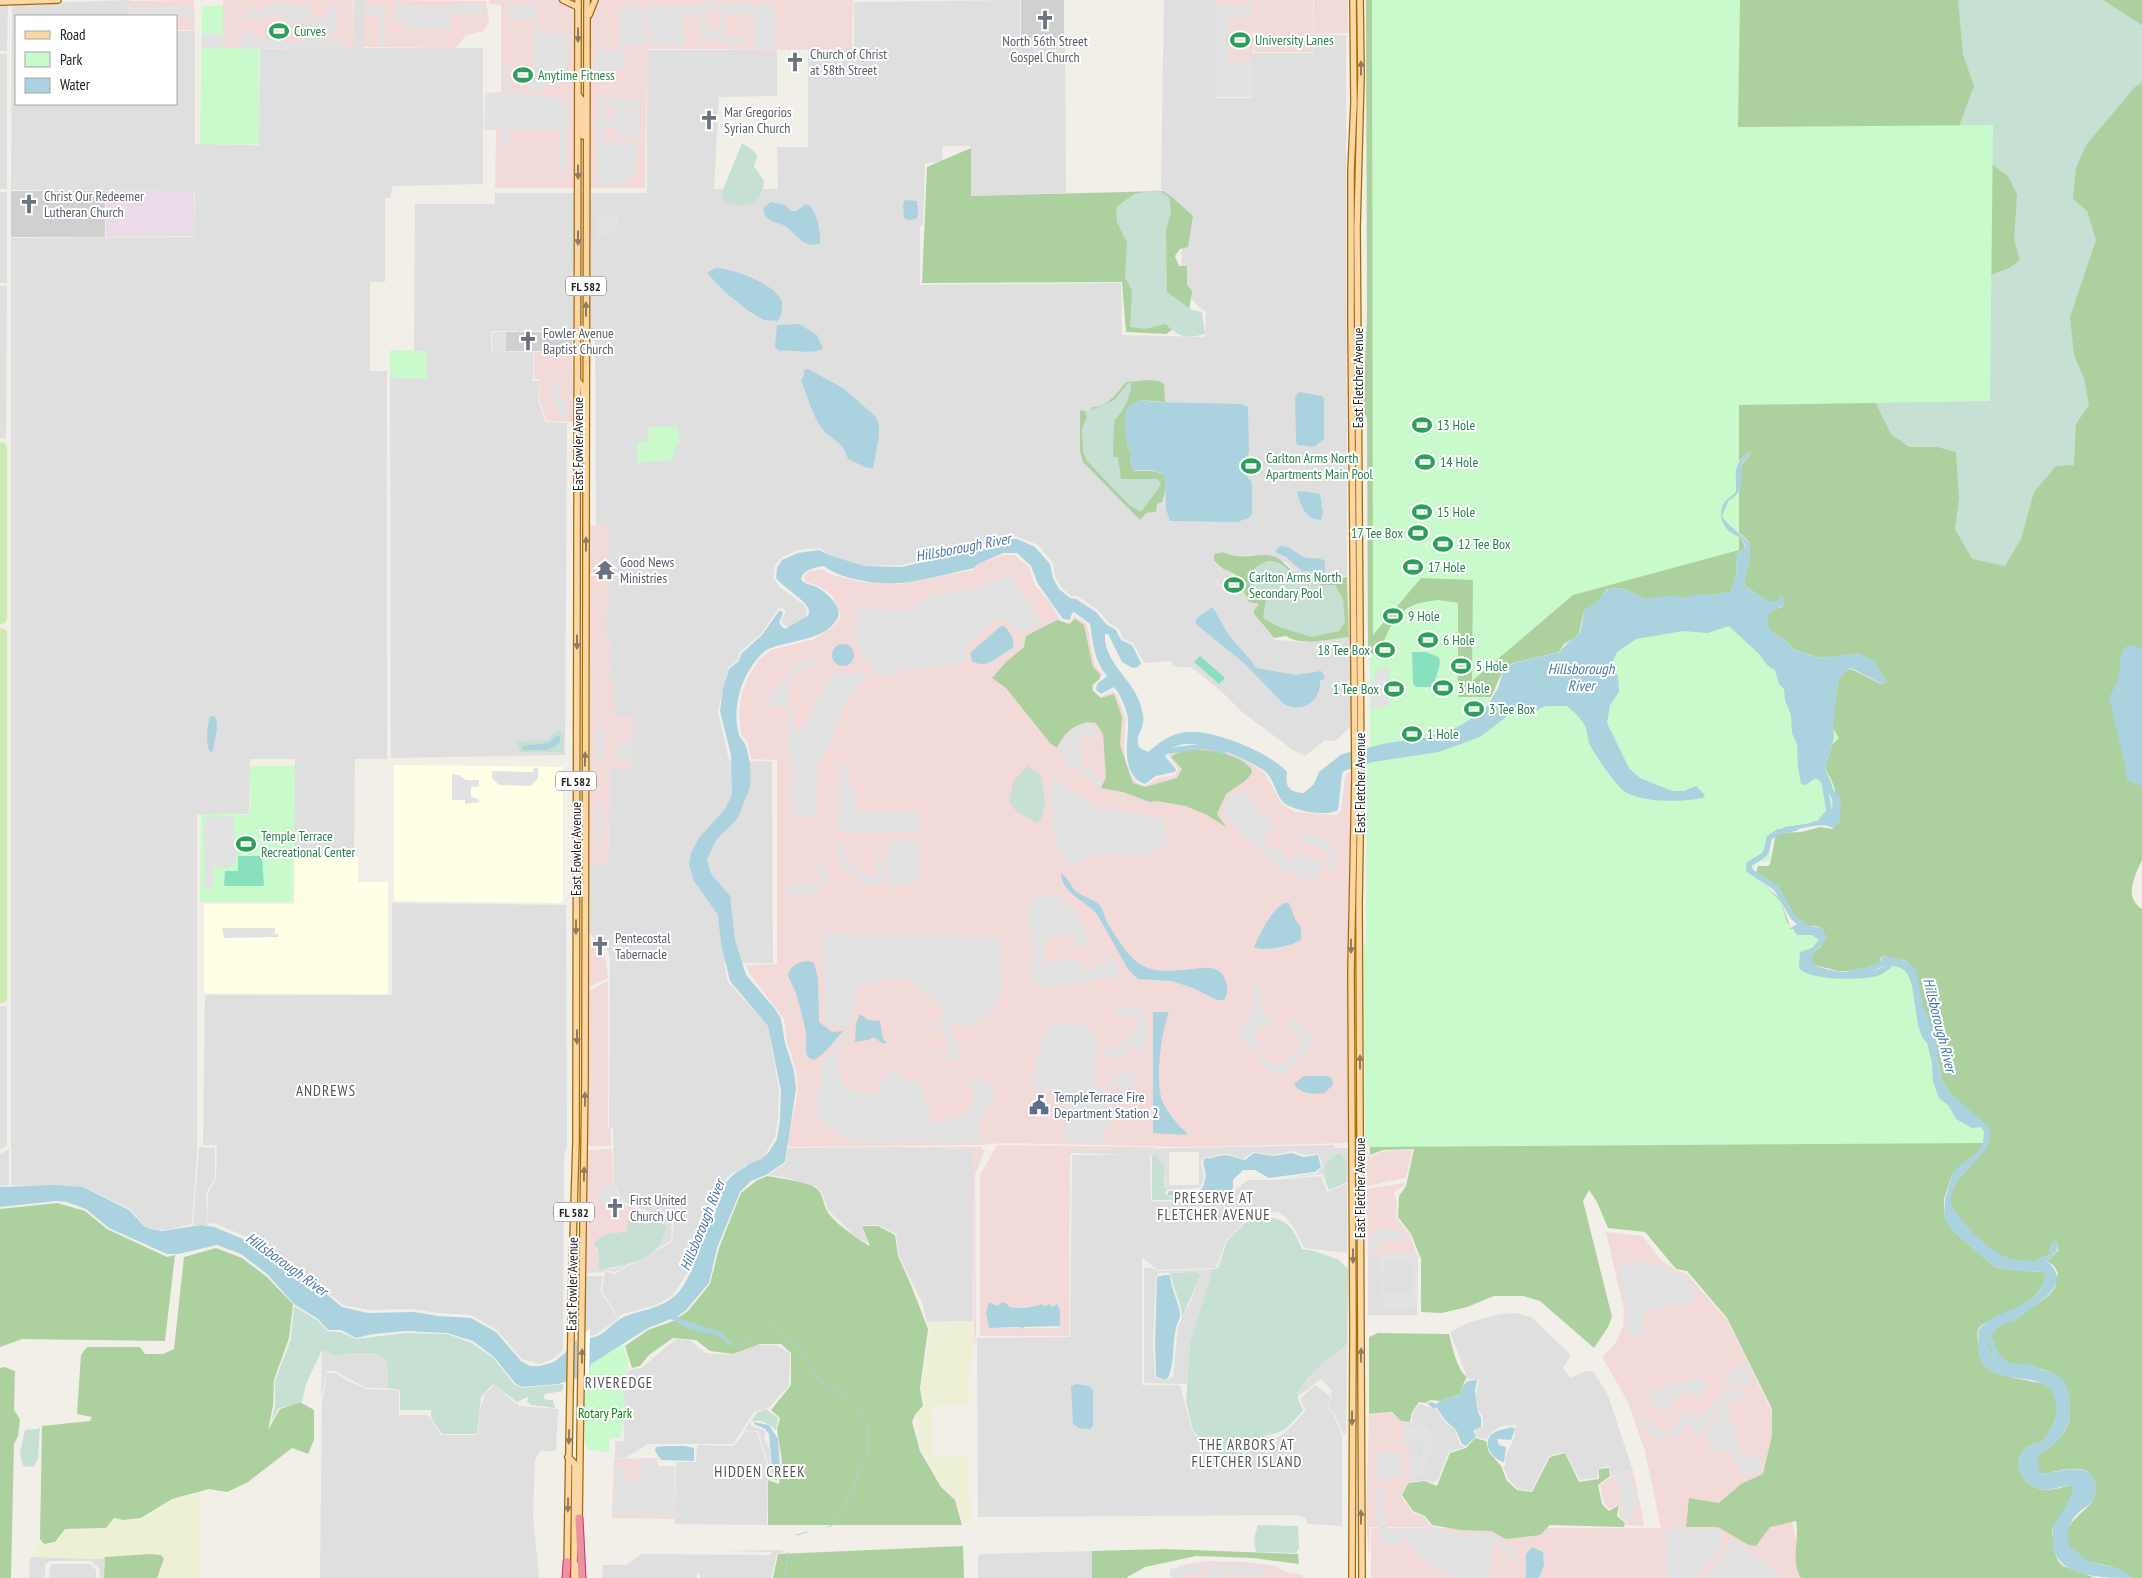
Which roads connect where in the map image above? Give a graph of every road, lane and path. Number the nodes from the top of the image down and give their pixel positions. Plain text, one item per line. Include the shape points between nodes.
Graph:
1 (58, 0) edge
2 (563, 0) edge
3 (578, 0) edge
4 (587, 0) edge
5 (595, 0) edge
6 (1353, 0) edge
7 (1360, 0) edge
8 (0, 2) edge
9 (578, 7) junction
10 (588, 21) junction
11 (578, 95) junction
12 (587, 144) junction
13 (578, 381) junction
14 (587, 449) junction
15 (1358, 741) junction
16 (1358, 777) junction
17 (568, 1457) junction
18 (579, 1518) junction
19 (567, 1562) joint
20 (566, 1578) edge
21 (574, 1578) edge
22 (578, 1578) edge
23 (582, 1578) edge
24 (1352, 1578) edge
25 (1362, 1578) edge

1 - 8 main road
2 - 9 main road
3 - 9 main road, East Fowler Avenue / FL 582
4 - 10 main road, East Fowler Avenue / FL 582
5 - 10 main road
6 - 15 main road, East Fletcher Avenue via 1351,319
15 -> 7 main road, East Fletcher Avenue
9 -> 11 main road, East Fowler Avenue / FL 582
10 - 12 main road, East Fowler Avenue / FL 582
11 - 12 main road via 582,100 584,142
11 -> 13 main road, East Fowler Avenue / FL 582
14 -> 12 main road, East Fowler Avenue / FL 582
13 - 14 main road via 583,387
13 -> 17 main road, East Fowler Avenue / FL 582 via 576,1142
18 -> 14 main road, East Fowler Avenue / FL 582
15 - 16 main road, East Fletcher Avenue
16 -> 24 main road, East Fletcher Avenue via 1351,971
25 -> 16 main road, East Fletcher Avenue
17 -> 19 main road, East Fowler Avenue / FL 582
17 - 21 main road via 575,1464
18 - 22 main road, East Fowler Avenue / FL 582
18 - 23 highway
19 - 20 highway

